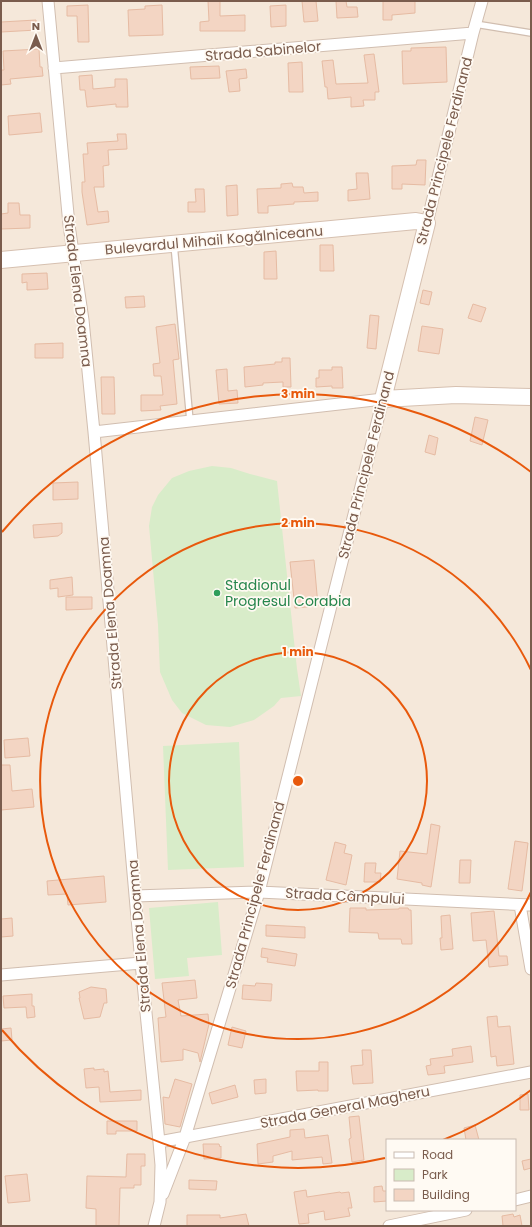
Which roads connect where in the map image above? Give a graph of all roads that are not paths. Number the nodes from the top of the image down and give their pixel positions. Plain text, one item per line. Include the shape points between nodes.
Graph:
1 (48, 1) edge
2 (482, 1) edge
3 (474, 29) junction
4 (531, 33) edge
5 (54, 68) junction
6 (427, 223) junction
7 (174, 244) junction
8 (73, 253) junction
9 (1, 260) edge
10 (531, 397) edge
11 (383, 399) junction
12 (190, 421) junction
13 (94, 432) junction
14 (259, 892) junction
15 (136, 896) junction
16 (520, 905) junction
17 (531, 905) edge
18 (141, 963) junction
19 (531, 969) edge
20 (1, 975) edge
21 (531, 1072) edge
22 (185, 1137) junction
23 (159, 1142) junction
24 (531, 1196) edge
25 (516, 1200) edge
26 (160, 1202) junction
27 (461, 1211) edge
28 (154, 1226) edge
29 (389, 1226) edge

1 - 5 street, Strada Elena Doamna
2 - 3 street, Strada Principele Ferdinand
3 - 4 lane
3 - 5 street, Strada Sabinelor
3 - 6 street, Strada Principele Ferdinand
5 - 8 street, Strada Elena Doamna
6 - 7 main road, Bulevardul Mihail Kogălniceanu via 416,221
6 - 11 main road, Strada Principele Ferdinand
7 - 8 main road, Bulevardul Mihail Kogălniceanu
7 - 12 lane
8 - 9 main road, Bulevardul Mihail Kogălniceanu
8 - 13 street, Strada Elena Doamna via 83,320
10 - 11 main road via 456,395
11 - 12 street
11 - 14 street, Strada Principele Ferdinand
12 - 13 street
13 - 15 street, Strada Elena Doamna
14 - 15 street, Strada Câmpului
14 - 16 street, Strada Câmpului
14 - 22 street, Strada Principele Ferdinand
15 - 18 street, Strada Elena Doamna
16 - 17 street, Strada Câmpului
16 - 19 street
18 - 20 street
18 - 23 street, Strada Elena Doamna
21 - 22 street, Strada General Magheru
22 - 23 street, Strada General Magheru
22 - 26 street, Strada Principele Ferdinand
23 - 26 street, Strada Elena Doamna
24 - 25 street
26 - 28 street, Strada Elena Doamna
27 - 29 street

